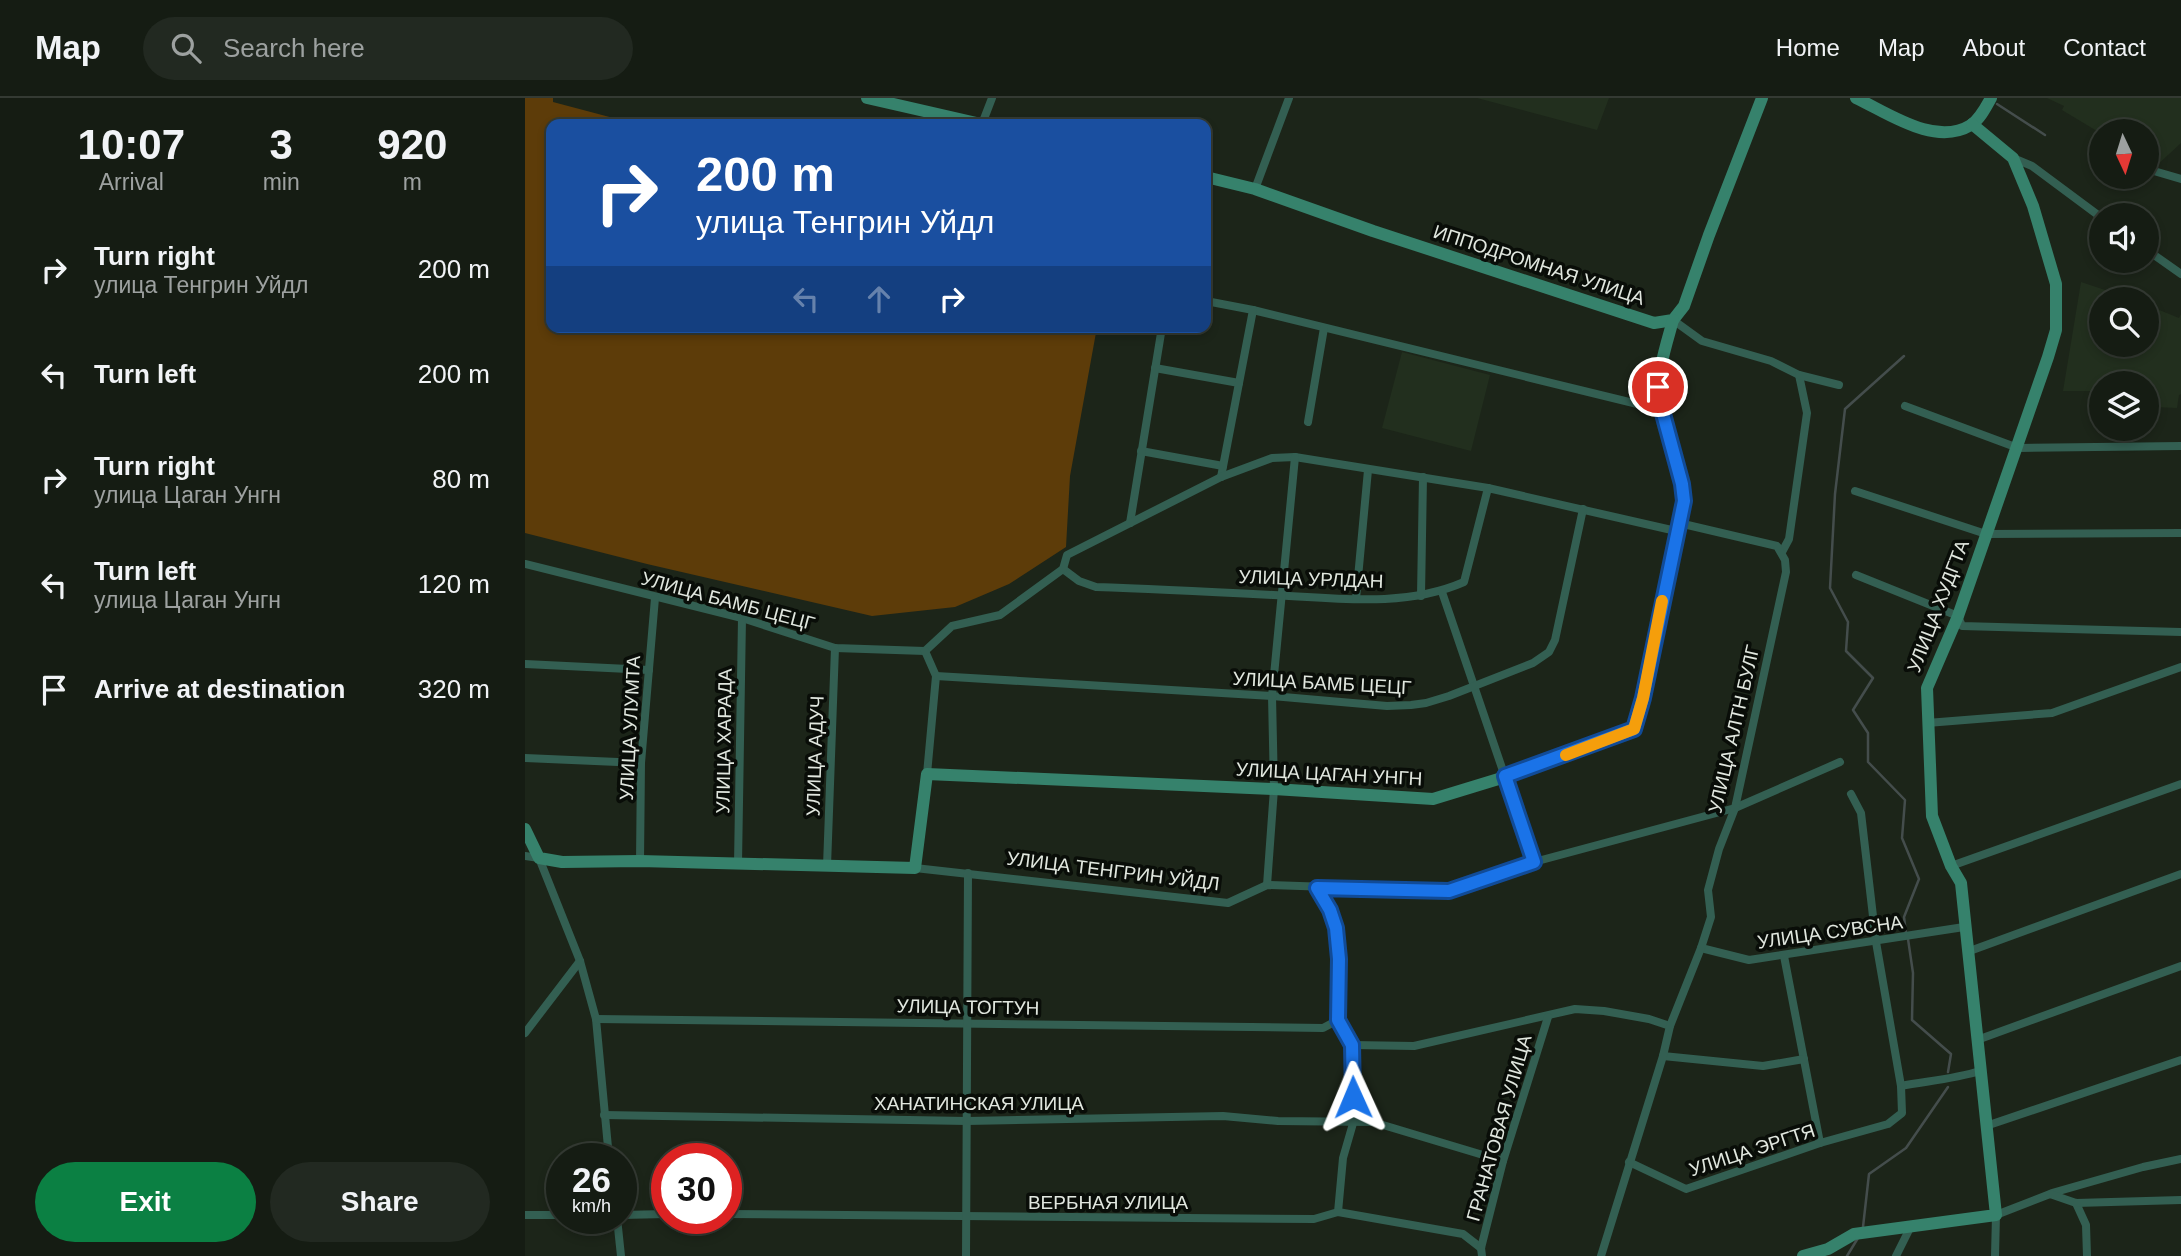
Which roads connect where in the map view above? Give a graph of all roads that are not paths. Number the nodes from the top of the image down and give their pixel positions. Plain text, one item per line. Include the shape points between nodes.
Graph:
1 (867, 98) edge
2 (992, 98) edge
3 (1289, 98) edge
4 (1762, 98) edge
5 (1856, 98) edge
6 (1991, 98) edge
7 (959, 119) edge
8 (983, 119) edge
9 (1972, 124) junction
10 (2013, 158) junction
11 (2159, 173) edge
12 (1211, 178) edge
13 (2181, 179) edge
14 (1255, 189) junction
15 (2089, 208) edge
16 (2159, 258) edge
17 (2181, 274) edge
18 (1211, 302) edge
19 (1253, 310) junction
20 (1673, 320) junction
21 (1324, 328) junction
22 (1161, 333) edge
23 (1155, 369) junction
24 (1799, 375) junction
25 (1239, 383) junction
26 (1839, 385) dead end
27 (1905, 406) dead end
28 (1662, 410) junction
29 (1308, 422) dead end
30 (2181, 446) edge
31 (2018, 448) junction
32 (1142, 451) junction
33 (1295, 457) junction
34 (1223, 466) junction
35 (1367, 470) junction
36 (1221, 477) junction
37 (1423, 477) junction
38 (1488, 488) junction
39 (1856, 491) dead end
40 (1583, 509) junction
41 (1130, 523) junction
42 (1677, 527) junction
43 (2181, 533) edge
44 (1986, 534) junction
45 (1783, 552) junction
46 (525, 564) edge
47 (1063, 569) junction
48 (1856, 575) dead end
49 (1442, 592) junction
50 (1281, 595) junction
51 (1421, 596) junction
52 (655, 598) junction
53 (1356, 599) junction
54 (1958, 616) junction
55 (742, 618) junction
56 (2181, 632) edge
57 (835, 648) junction
58 (925, 651) junction
59 (525, 664) edge
60 (2181, 667) edge
61 (649, 670) junction
62 (936, 676) junction
63 (1475, 684) junction
64 (1272, 696) junction
65 (1927, 723) junction
66 (525, 758) edge
67 (1840, 762) dead end
68 (641, 763) junction
69 (927, 774) junction
70 (1505, 776) junction
71 (2181, 785) edge
72 (1274, 789) junction
73 (1851, 794) dead end
74 (1735, 808) junction
75 (525, 829) edge
76 (525, 856) edge
77 (539, 858) junction
78 (641, 860) junction
79 (1534, 862) junction
80 (739, 864) junction
81 (827, 866) junction
82 (1951, 866) junction
83 (915, 868) junction
84 (968, 873) junction
85 (2181, 874) edge
86 (1267, 885) junction
87 (1317, 888) junction
88 (1964, 926) junction
89 (1876, 942) junction
90 (1701, 948) junction
91 (1967, 952) junction
92 (1784, 956) junction
93 (580, 961) junction
94 (2181, 965) edge
95 (1548, 1017) junction
96 (596, 1019) junction
97 (1338, 1020) junction
98 (967, 1022) junction
99 (1670, 1026) junction
100 (525, 1033) edge
101 (1977, 1040) junction
102 (1352, 1045) junction
103 (1663, 1056) junction
104 (1804, 1059) junction
105 (2181, 1059) edge
106 (1980, 1071) junction
107 (1901, 1086) junction
108 (604, 1115) junction
109 (1354, 1120) junction
110 (967, 1121) junction
111 (1986, 1126) junction
112 (607, 1143) edge
113 (1820, 1143) junction
114 (2181, 1159) edge
115 (1503, 1161) junction
116 (1629, 1162) junction
117 (2050, 1194) junction
118 (2181, 1200) edge
119 (2076, 1203) junction
120 (1338, 1212) junction
121 (742, 1214) edge
122 (525, 1215) edge
123 (546, 1215) edge
124 (1996, 1215) junction
125 (966, 1216) junction
126 (1911, 1226) junction
127 (619, 1234) edge
128 (1481, 1252) edge
129 (621, 1256) edge
130 (966, 1256) edge
131 (1601, 1256) edge
132 (1803, 1256) edge
133 (1896, 1256) edge
134 (1995, 1256) edge
135 (2087, 1256) edge

1 - 7 street
2 - 8 street
3 - 14 street
4 - 20 street via 1684,306
5 - 9 street via 1924,129 1953,131
6 - 9 street
9 - 10 street, УЛИЦА ХУДГТА
10 - 15 street via 2032,166
10 - 31 street, УЛИЦА ХУДГТА via 2056,284 2056,330
11 - 13 street
12 - 14 street, ИППОДРОМНАЯ УЛИЦА
14 - 20 street, ИППОДРОМНАЯ УЛИЦА via 1641,319 1654,323
16 - 17 street
18 - 19 street
19 - 21 street
19 - 25 street
20 - 24 street via 1702,341 1771,361
20 - 28 street, УЛИЦА ЦАГАН УНГН via 1658,372
21 - 28 street
21 - 29 street
22 - 23 street
23 - 25 street
23 - 32 street
24 - 26 street
24 - 45 street, УЛИЦА АЛТН БУЛГ via 1807,413 1789,539
25 - 34 street
27 - 31 street
28 - 42 street, УЛИЦА ЦАГАН УНГН via 1684,492
30 - 31 street
31 - 44 street, УЛИЦА ХУДГТА
32 - 34 street
32 - 41 street
33 - 35 street
33 - 36 street via 1272,458
33 - 50 street
34 - 36 street
35 - 37 street
35 - 53 street
36 - 41 street
37 - 38 street
37 - 51 street
38 - 40 street
38 - 49 street, УЛИЦА УРЛДАН via 1464,582
39 - 44 street
40 - 42 street
40 - 63 street, УЛИЦА БАМБ ЦЕЦГ via 1549,652 1533,663
41 - 47 street via 1067,555
42 - 45 street via 1777,546
42 - 70 street, УЛИЦА ЦАГАН УНГН via 1634,729
43 - 44 street
44 - 54 street, УЛИЦА ХУДГТА
45 - 74 street, УЛИЦА АЛТН БУЛГ via 1786,572
46 - 52 street, УЛИЦА БАМБ ЦЕЦГ
47 - 50 street, УЛИЦА УРЛДАН via 1096,587
47 - 58 street via 1000,615 952,626
48 - 54 street
49 - 51 street, УЛИЦА УРЛДАН
49 - 63 street
50 - 53 street, УЛИЦА УРЛДАН
50 - 64 street
51 - 53 street, УЛИЦА УРЛДАН
52 - 55 street, УЛИЦА БАМБ ЦЕЦГ
52 - 61 street, УЛИЦА УЛУМТА
54 - 56 street via 1962,626
54 - 65 street, УЛИЦА ХУДГТА via 1927,688
55 - 57 street, УЛИЦА БАМБ ЦЕЦГ
55 - 80 street, УЛИЦА ХАРАДА
57 - 58 street, УЛИЦА БАМБ ЦЕЦГ
57 - 81 street, УЛИЦА АДУЧ
58 - 62 street
59 - 61 street
60 - 65 street via 2052,713
61 - 68 street, УЛИЦА УЛУМТА
62 - 64 street, УЛИЦА БАМБ ЦЕЦГ
62 - 69 street
63 - 64 street, УЛИЦА БАМБ ЦЕЦГ via 1411,705
63 - 70 street
64 - 72 street
65 - 82 street, УЛИЦА ХУДГТА via 1932,816
66 - 68 street
67 - 74 street, УЛИЦА ТЕНГРИН УЙДЛ
68 - 78 street, УЛИЦА УЛУМТА
69 - 72 street, УЛИЦА ЦАГАН УНГН
69 - 83 street
70 - 72 street, УЛИЦА ЦАГАН УНГН via 1433,799
70 - 79 street
71 - 82 street
72 - 86 street
73 - 89 street via 1861,813
74 - 79 street, УЛИЦА ТЕНГРИН УЙДЛ
74 - 90 street, УЛИЦА АЛТН БУЛГ via 1708,890 1711,917
75 - 77 street
76 - 77 street, УЛИЦА ТЕНГРИН УЙДЛ
77 - 78 street, УЛИЦА ТЕНГРИН УЙДЛ via 562,862
77 - 93 street
78 - 80 street, УЛИЦА ТЕНГРИН УЙДЛ
79 - 87 street, УЛИЦА ТЕНГРИН УЙДЛ via 1449,891
80 - 81 street, УЛИЦА ТЕНГРИН УЙДЛ
81 - 83 street, УЛИЦА ТЕНГРИН УЙДЛ
82 - 88 street, УЛИЦА ХУДГТА via 1961,883
83 - 84 street, УЛИЦА ТЕНГРИН УЙДЛ
84 - 86 street, УЛИЦА ТЕНГРИН УЙДЛ via 1228,903
84 - 98 street
85 - 91 street
86 - 87 street, УЛИЦА ТЕНГРИН УЙДЛ
87 - 97 street via 1336,928
88 - 89 street, УЛИЦА СУВСНА
88 - 91 street, УЛИЦА ХУДГТА
89 - 92 street, УЛИЦА СУВСНА
89 - 107 street
90 - 92 street, УЛИЦА СУВСНА via 1749,960
90 - 99 street, УЛИЦА АЛТН БУЛГ
91 - 101 street, УЛИЦА ХУДГТА
92 - 104 street
93 - 96 street
93 - 100 street
94 - 101 street
95 - 99 street via 1575,1009 1604,1011
95 - 102 street via 1414,1046
95 - 115 street, ГРАНАТОВАЯ УЛИЦА
96 - 98 street, УЛИЦА ТОГТУН
96 - 108 street
97 - 98 street, УЛИЦА ТОГТУН via 1323,1028
97 - 102 street
98 - 110 street
99 - 103 street, УЛИЦА АЛТН БУЛГ
101 - 106 street, УЛИЦА ХУДГТА
102 - 109 street
103 - 104 street via 1763,1066
103 - 116 street, УЛИЦА АЛТН БУЛГ
104 - 113 street
105 - 111 street
106 - 107 street
106 - 111 street, УЛИЦА ХУДГТА
107 - 113 street, УЛИЦА ЭРГТЯ via 1902,1113 1888,1124
108 - 110 street, ХАНАТИНСКАЯ УЛИЦА
108 - 112 street
109 - 110 street, ХАНАТИНСКАЯ УЛИЦА via 1223,1116
109 - 115 street, ХАНАТИНСКАЯ УЛИЦА
109 - 120 street via 1343,1158
110 - 125 street
111 - 124 street, УЛИЦА ХУДГТА
113 - 116 street, УЛИЦА ЭРГТЯ via 1686,1189
114 - 117 street
115 - 128 street, ГРАНАТОВАЯ УЛИЦА
116 - 131 street, УЛИЦА АЛТН БУЛГ
117 - 119 street
117 - 124 street
118 - 119 street
119 - 135 street via 2087,1225
120 - 125 street, ВЕРБНАЯ УЛИЦА via 1314,1219
120 - 128 street, ВЕРБНАЯ УЛИЦА via 1463,1234
121 - 125 street, ВЕРБНАЯ УЛИЦА
122 - 123 street
124 - 126 street
124 - 134 street
125 - 130 street
126 - 132 street via 1854,1234
126 - 133 street
127 - 129 street

